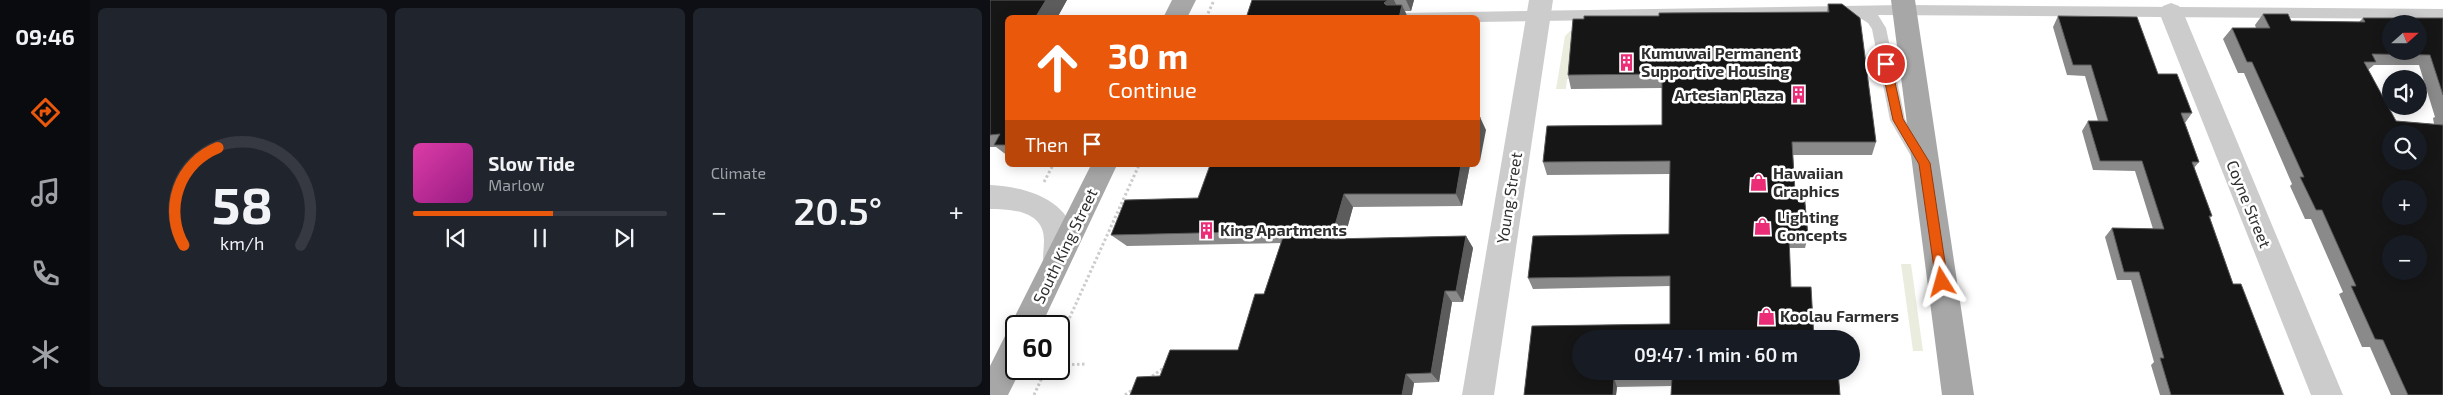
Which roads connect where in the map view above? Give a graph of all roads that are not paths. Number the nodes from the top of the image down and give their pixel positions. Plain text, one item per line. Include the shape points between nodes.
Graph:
1 (1184, 0) edge
2 (1904, 5) edge
3 (1539, 8) edge
4 (1860, 11) junction
5 (2170, 12) junction
6 (2443, 14) edge
7 (1176, 15) edge
8 (1442, 15) edge
9 (1924, 163) junction
10 (1103, 167) edge
11 (990, 197) edge
12 (1056, 262) junction
13 (1031, 315) edge
14 (1005, 368) edge
15 (992, 395) edge
16 (1478, 395) edge
17 (1958, 395) edge
18 (2327, 395) edge

1 - 7 main road
2 - 4 lane
2 - 5 lane
2 - 9 main road
3 - 4 lane
3 - 8 lane
3 - 16 street, Young Street
4 - 9 lane via 1873,19 1879,28 1898,120
5 - 6 lane
5 - 18 street, Coyne Street
9 - 17 main road
10 - 12 main road, South King Street
11 - 12 street via 1022,200 1046,211 1052,217 1058,236
12 - 13 main road, South King Street
14 - 15 main road

